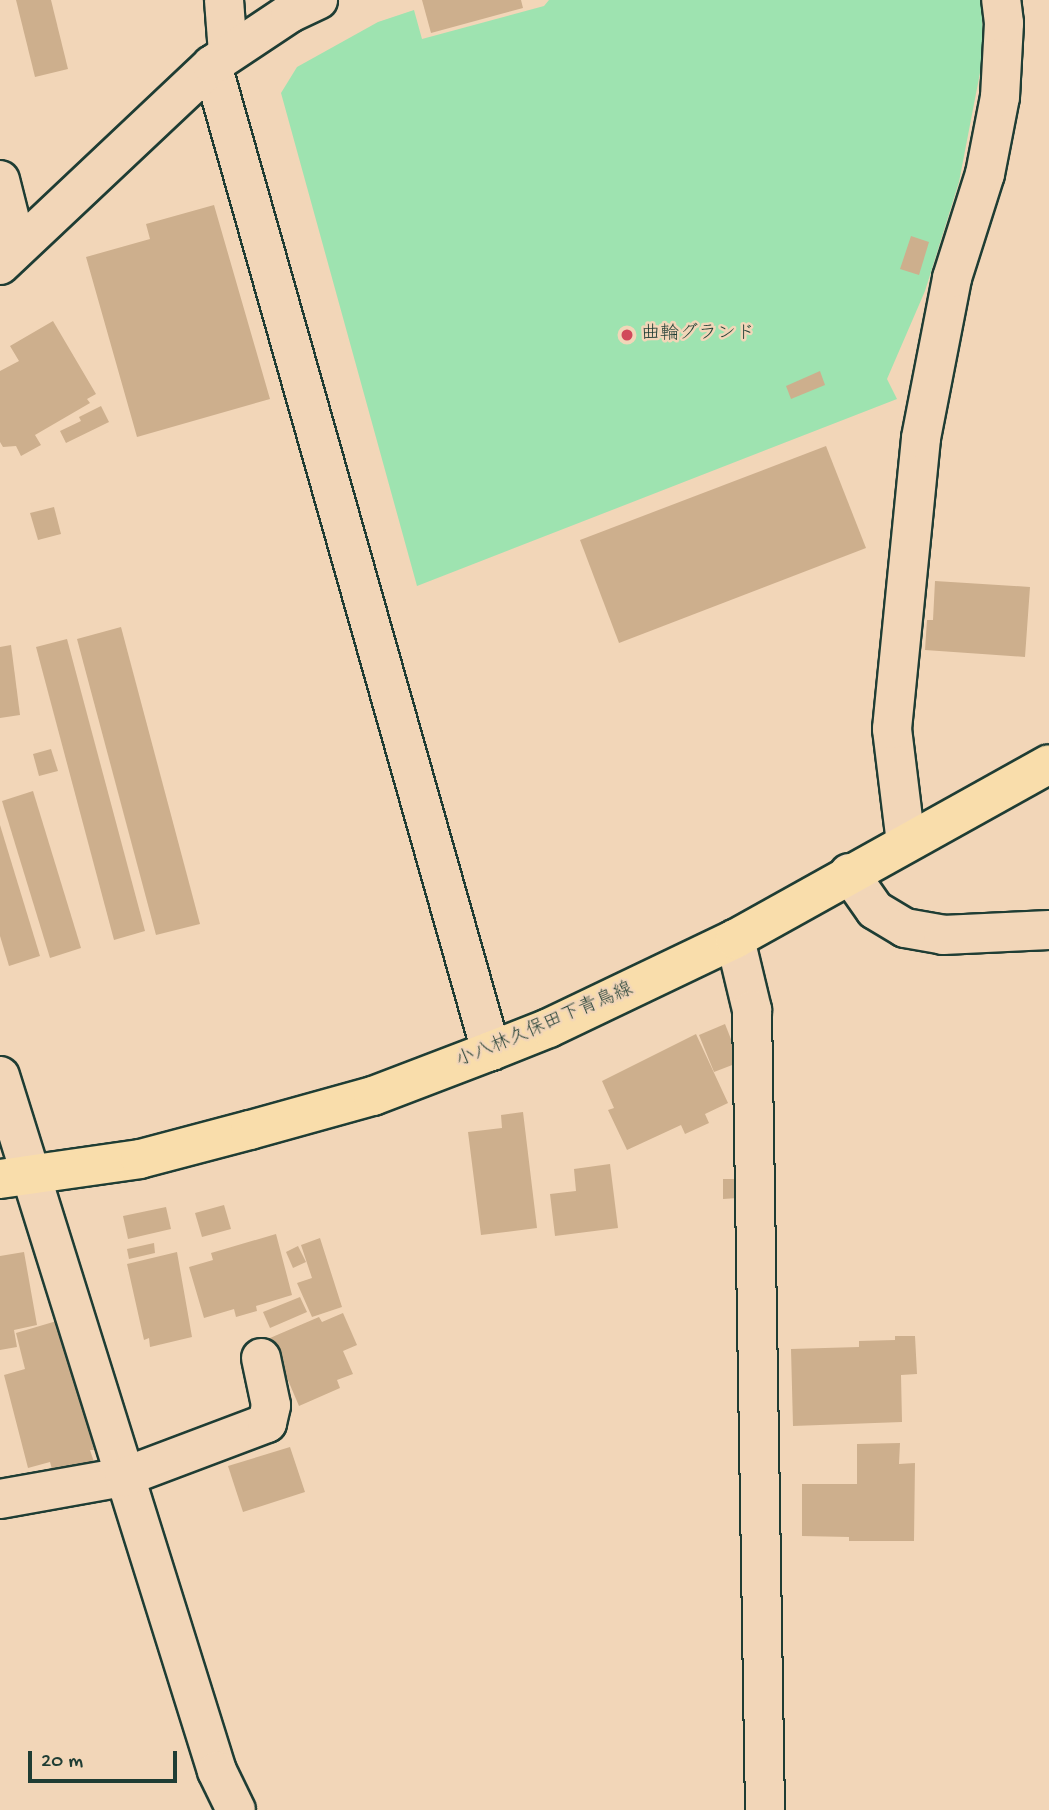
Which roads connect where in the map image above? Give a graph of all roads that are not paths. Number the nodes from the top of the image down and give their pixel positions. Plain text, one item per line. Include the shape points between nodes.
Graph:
1 (224, 0) edge
2 (1001, 0) edge
3 (301, 4) edge
4 (220, 59) junction
5 (0, 180) edge
6 (9, 256) edge
7 (1049, 764) edge
8 (906, 843) junction
9 (849, 873) junction
10 (1049, 930) edge
11 (735, 939) junction
12 (491, 1051) junction
13 (0, 1076) edge
14 (15, 1177) edge
15 (261, 1358) dead end
16 (124, 1477) junction
17 (0, 1499) edge
18 (236, 1810) edge
19 (765, 1810) edge

1 - 4 street
2 - 8 street via 1000,97 985,174 952,278 921,438 892,729
3 - 4 street
4 - 6 street
4 - 12 street
5 - 6 street
7 - 8 main road, 小八林久保田下青鳥線
8 - 9 main road, 小八林久保田下青鳥線
9 - 10 street via 875,910 905,928 943,935
9 - 11 main road, 小八林久保田下青鳥線
11 - 12 main road, 小八林久保田下青鳥線
11 - 19 street via 752,1010
12 - 14 main road, 小八林久保田下青鳥線 via 373,1096 250,1130 140,1159
13 - 14 street
14 - 16 street
15 - 16 street via 271,1405 267,1423
16 - 17 street
16 - 18 street via 217,1771

